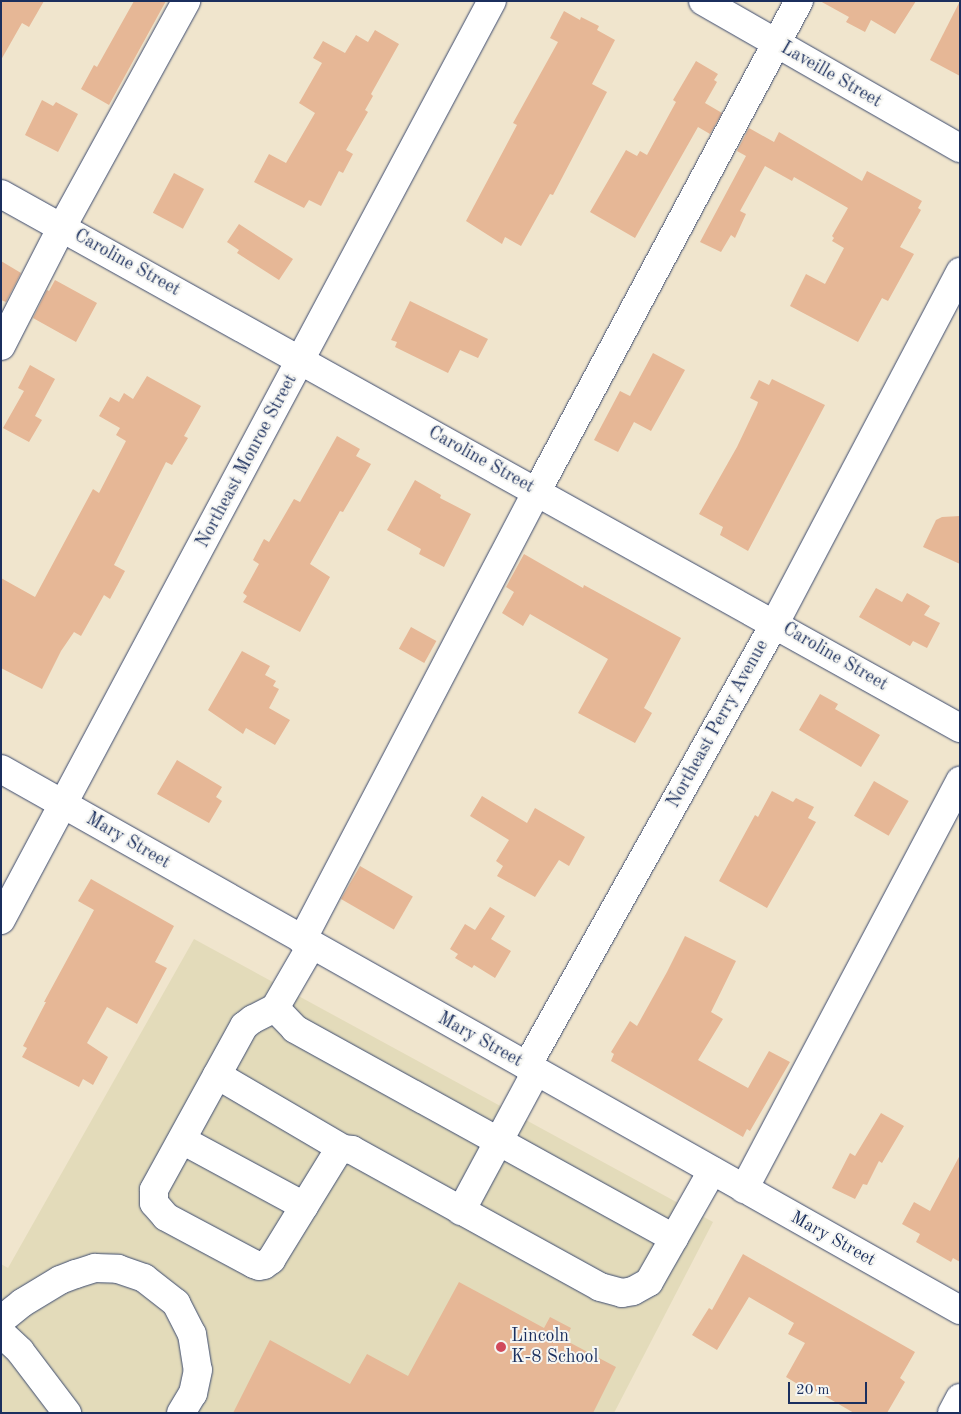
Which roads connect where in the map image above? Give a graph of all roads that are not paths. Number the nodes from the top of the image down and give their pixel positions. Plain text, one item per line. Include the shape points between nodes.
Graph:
1 (186, 1) edge
2 (492, 1) edge
3 (703, 1) edge
4 (799, 1) edge
5 (776, 43) junction
6 (960, 148) edge
7 (1, 194) edge
8 (62, 227) junction
9 (960, 272) edge
10 (1, 346) edge
11 (301, 360) junction
12 (537, 491) junction
13 (775, 623) junction
14 (960, 728) edge
15 (1, 769) edge
16 (960, 780) edge
17 (64, 804) junction
18 (1, 920) edge
19 (307, 943) junction
20 (275, 1008) junction
21 (532, 1069) junction
22 (217, 1075) junction
23 (182, 1140) junction
24 (499, 1140) junction
25 (343, 1149) junction
26 (712, 1170) junction
27 (744, 1189) junction
28 (304, 1206) junction
29 (461, 1211) junction
30 (674, 1238) junction
31 (960, 1310) edge
32 (1, 1320) edge
33 (1, 1334) edge
34 (960, 1398) edge
35 (67, 1413) edge
36 (181, 1413) edge
37 (952, 1413) edge

1 - 8 street
2 - 11 street, Northeast Monroe Street
3 - 5 street, Laveille Street
4 - 5 street
5 - 6 street, Laveille Street
5 - 12 street
7 - 8 street, Caroline Street
8 - 10 street
8 - 11 street, Caroline Street
9 - 13 street, Northeast Perry Avenue
11 - 12 street, Caroline Street
11 - 17 street, Northeast Monroe Street
12 - 13 street, Caroline Street
12 - 19 street
13 - 14 street, Caroline Street
13 - 21 street, Northeast Perry Avenue
15 - 17 street, Mary Street
16 - 27 street
17 - 18 street, Northeast Monroe Street
17 - 19 street, Mary Street
19 - 20 street
19 - 21 street, Mary Street
20 - 22 street via 244,1026
20 - 24 street via 295,1029
21 - 24 street, Northeast Perry Avenue
21 - 26 street, Mary Street
22 - 23 street
22 - 25 street
23 - 28 street
23 - 28 street via 154,1190 153,1198 158,1210 175,1222 259,1266 271,1260
24 - 29 street, Northeast Perry Avenue
24 - 30 street
25 - 28 street via 335,1156
25 - 29 street via 352,1150
26 - 27 street, Mary Street
26 - 30 street
27 - 31 street, Mary Street
29 - 30 street via 600,1288 613,1292 633,1291 649,1282
32 - 36 street via 60,1280 95,1268 118,1269 144,1278 176,1304 192,1334 198,1370 193,1393
33 - 35 street via 20,1351
34 - 37 street

